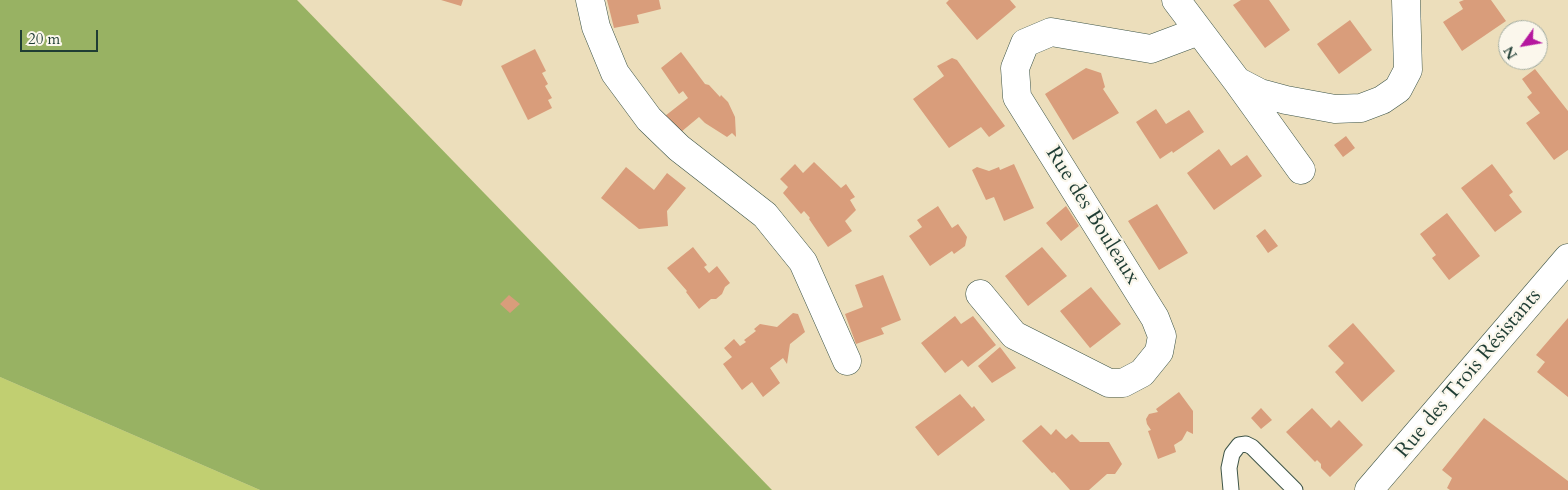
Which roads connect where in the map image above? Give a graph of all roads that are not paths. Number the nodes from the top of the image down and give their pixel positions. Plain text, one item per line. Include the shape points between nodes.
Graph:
1 (590, 0) edge
2 (1176, 0) edge
3 (1406, 0) edge
4 (1199, 31) junction
5 (1238, 81) junction
6 (1301, 170) dead end
7 (1568, 258) edge
8 (980, 294) dead end
9 (846, 361) dead end
10 (1231, 490) edge
11 (1295, 490) edge
12 (1369, 490) edge

1 - 9 street via 596,27 615,73 649,119 679,148 765,215 804,262
2 - 4 street
3 - 5 street via 1408,70 1398,89 1382,100 1361,108 1335,109 1260,93
4 - 5 street
4 - 8 street, Rue des Bouleaux via 1151,49 1050,32 1025,43 1015,68 1017,97 1155,318 1162,336 1159,352 1142,374 1123,383 1109,383 1014,335
5 - 6 street
7 - 12 street, Rue des Trois Résistants
10 - 11 lane via 1229,468 1232,454 1239,445 1246,444

